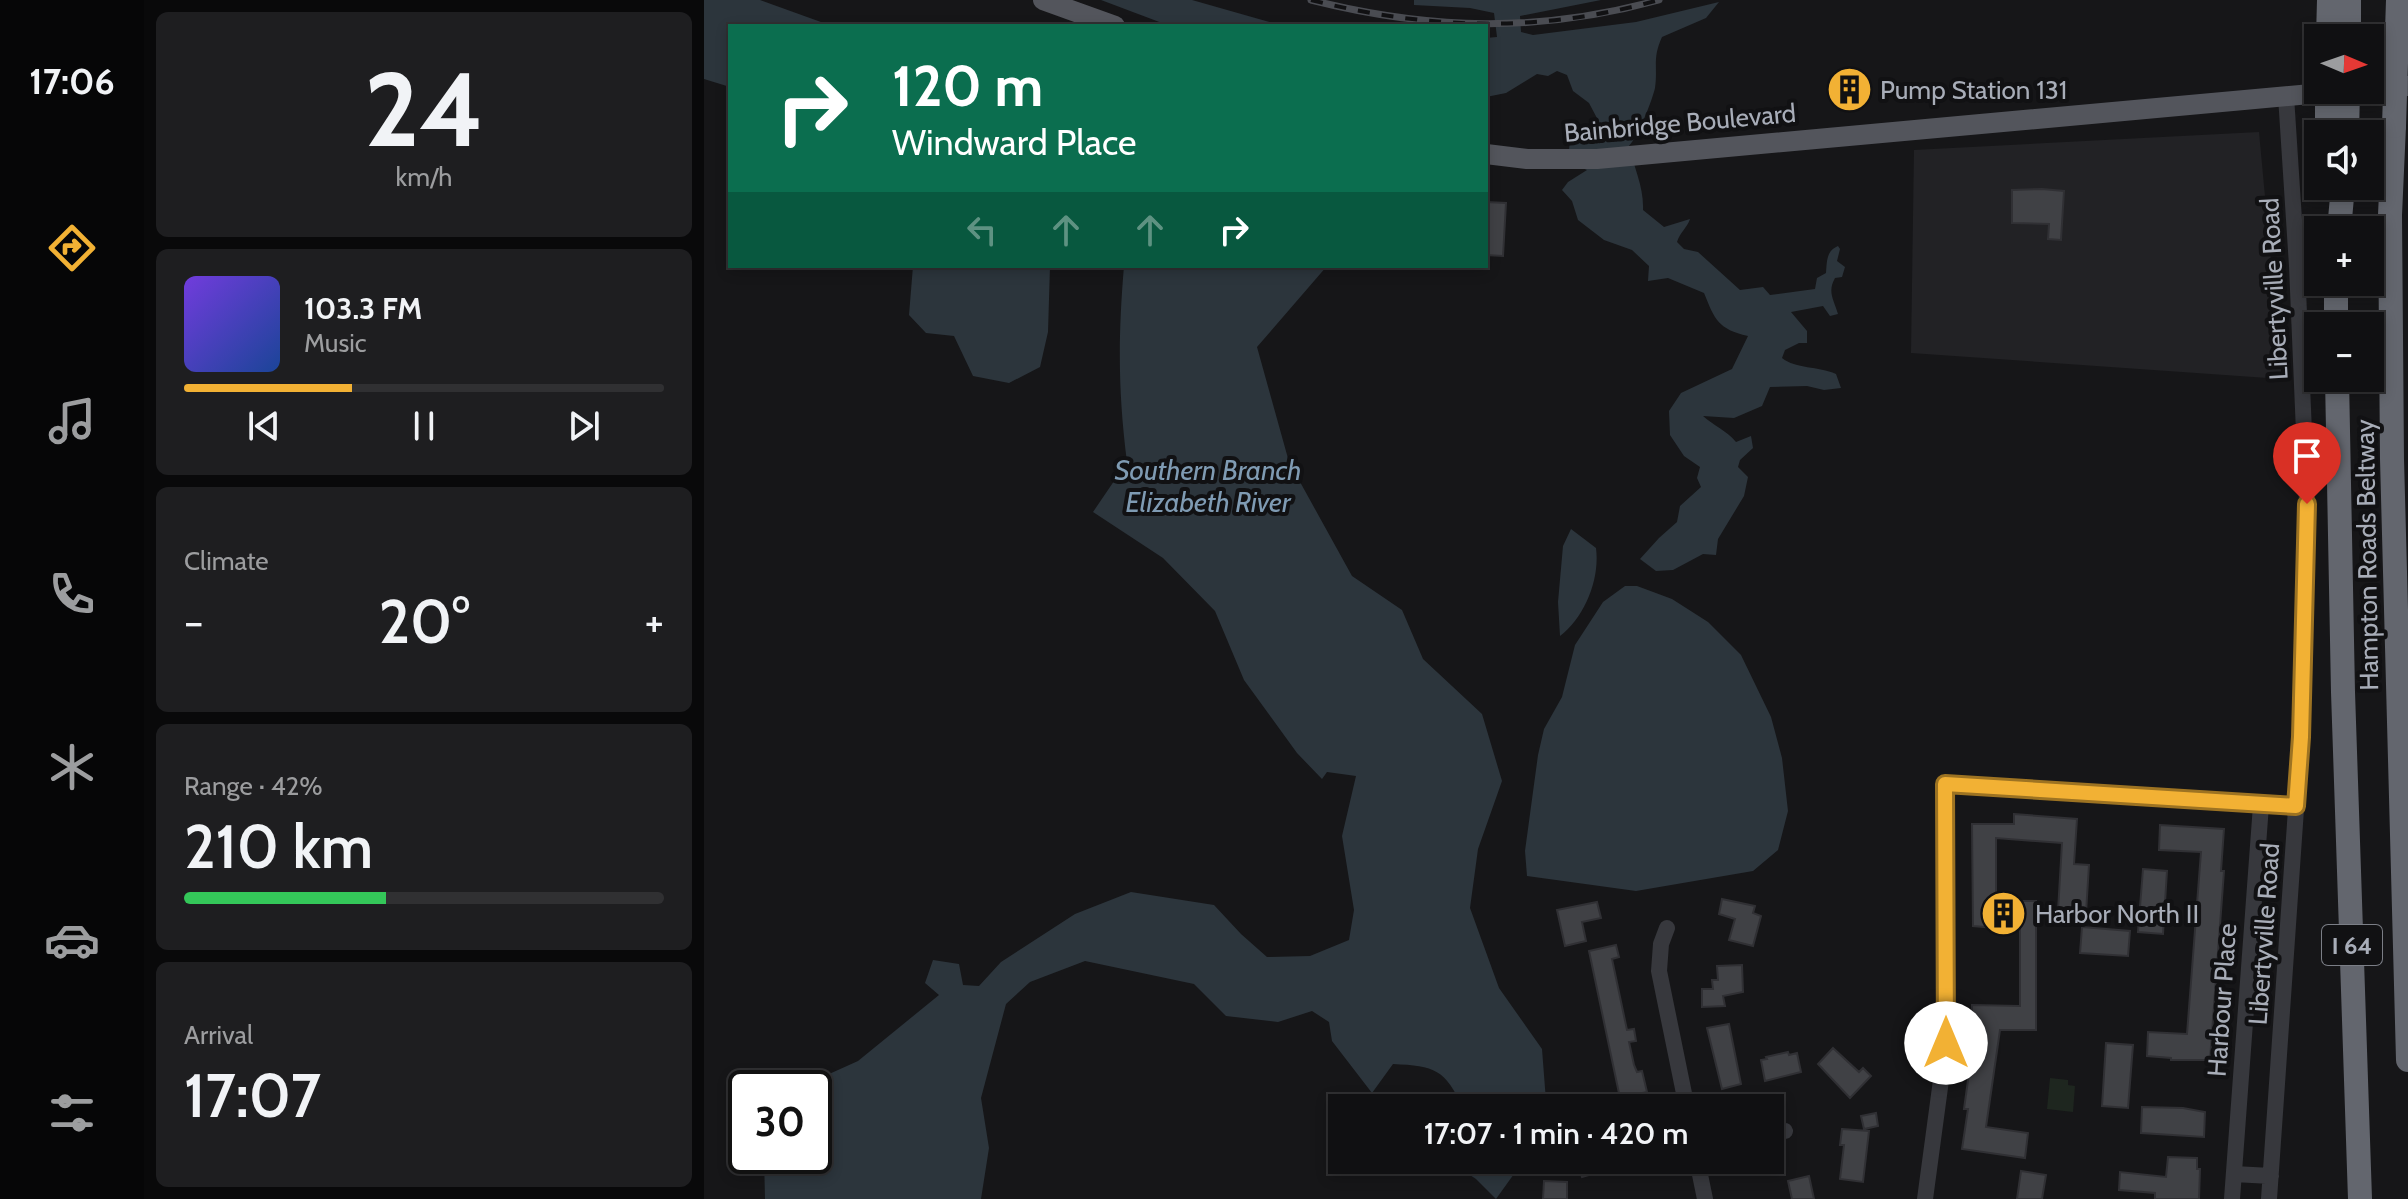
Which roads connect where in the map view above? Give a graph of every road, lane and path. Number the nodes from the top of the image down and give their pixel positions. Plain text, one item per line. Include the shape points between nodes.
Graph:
1 (1043, 0) edge
2 (2329, 0) edge
3 (2349, 0) edge
4 (2382, 0) edge
5 (2398, 0) edge
6 (1109, 24) edge
7 (2328, 24) edge
8 (2349, 24) edge
9 (2408, 86) edge
10 (2384, 88) edge
11 (2304, 94) edge
12 (2286, 96) junction
13 (2386, 125) junction
14 (1488, 154) edge
15 (2337, 392) edge
16 (2261, 805) junction
17 (2296, 806) junction
18 (1667, 928) dead end
19 (2408, 1060) edge
20 (1684, 1094) edge
21 (1700, 1174) edge
22 (2234, 1174) junction
23 (2271, 1176) junction
24 (1705, 1199) edge
25 (1925, 1199) edge
26 (2232, 1199) edge
27 (2269, 1199) edge
28 (2360, 1199) edge

1 - 6 main road
2 - 7 highway
3 - 8 highway
4 - 13 highway
5 - 13 highway, Hampton Roads Beltway / I 64, bridge
9 - 10 main road
11 - 12 main road, Bainbridge Boulevard
12 - 14 main road, Bainbridge Boulevard via 1649,155 1546,160
12 - 17 street, Libertyville Road via 2307,504
13 - 19 highway, Hampton Roads Beltway / I 64
15 - 28 highway, Hampton Roads Beltway / I 64
16 - 17 street
16 - 22 street, Harbour Place
16 - 25 street via 1945,784 1946,1043
17 - 23 street, Libertyville Road
18 - 20 street via 1659,971
21 - 24 street
22 - 23 street
22 - 26 street, Harbour Place
23 - 27 street, Libertyville Road

